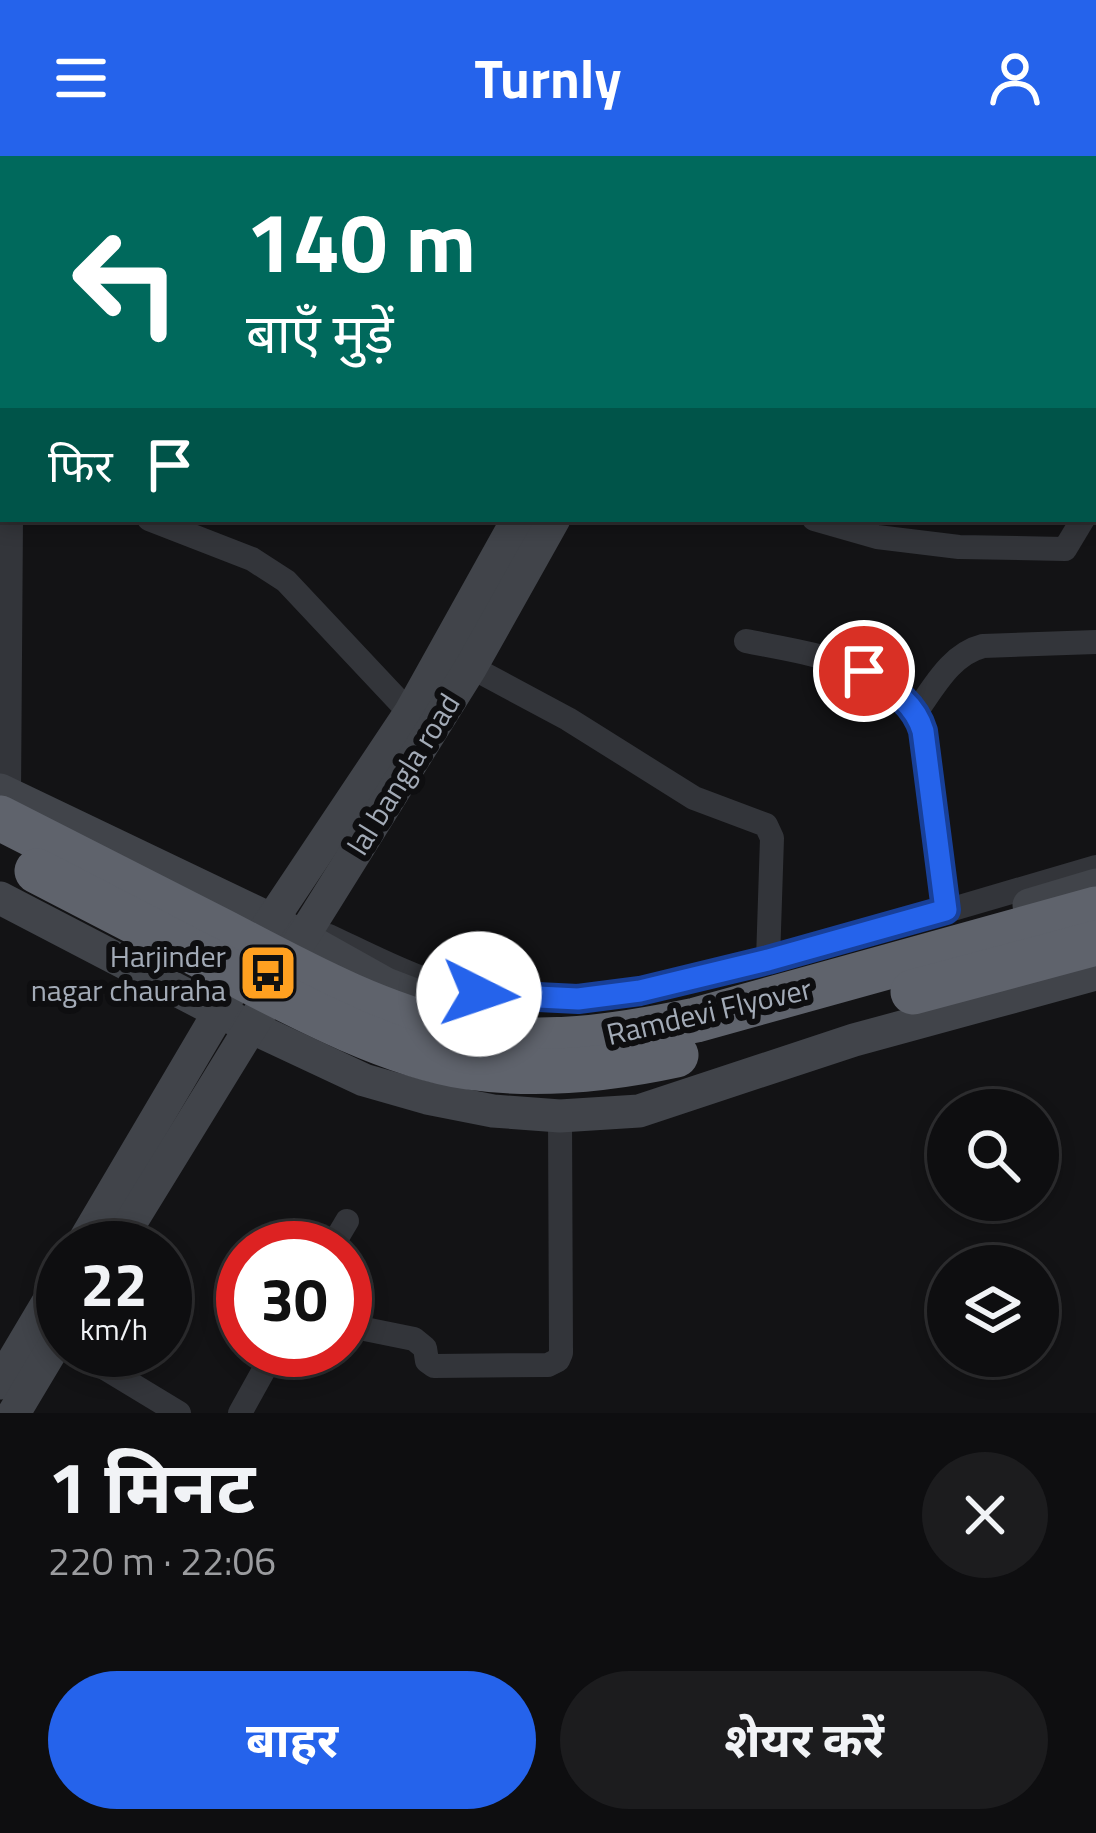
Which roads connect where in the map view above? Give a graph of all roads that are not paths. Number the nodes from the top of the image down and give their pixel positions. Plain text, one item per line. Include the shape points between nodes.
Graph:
1 (11, 522) edge
2 (157, 522) edge
3 (516, 522) edge
4 (552, 522) edge
5 (824, 522) edge
6 (1082, 522) edge
7 (746, 641) dead end
8 (1096, 642) edge
9 (471, 667) junction
10 (916, 712) junction
11 (410, 713) junction
12 (3, 801) edge
13 (0, 853) edge
14 (1096, 867) edge
15 (1096, 885) edge
16 (0, 898) edge
17 (1096, 909) edge
18 (946, 910) junction
19 (270, 919) junction
20 (304, 932) junction
21 (1096, 943) edge
22 (768, 960) junction
23 (1096, 974) edge
24 (219, 1012) junction
25 (252, 1028) junction
26 (560, 1116) junction
27 (144, 1171) junction
28 (102, 1221) edge
29 (125, 1221) edge
30 (372, 1330) edge
31 (36, 1365) edge
32 (121, 1377) edge
33 (260, 1377) edge
34 (8, 1397) edge
35 (179, 1413) edge
36 (240, 1413) edge

1 - 12 street
2 - 11 street via 286,581
3 - 11 main road, lal bangla road
4 - 9 main road, lal bangla road
5 - 6 street via 959,548 1065,549
7 - 10 street via 864,671
8 - 10 street via 967,650
9 - 20 main road, lal bangla road
9 - 22 street via 682,792 766,825
10 - 18 street
11 - 19 main road, lal bangla road
12 - 17 highway, Ramdevi Flyover, bridge via 300,972 417,1020 500,1038 566,1040 696,1020
12 - 19 main road
13 - 21 highway, Ramdevi Flyover, bridge via 350,1029 421,1055 514,1072 586,1071 724,1044
14 - 18 street
15 - 20 main road via 609,1022 509,1020 442,1008
16 - 24 main road
18 - 22 street
19 - 20 main road
19 - 24 main road, lal bangla road
20 - 22 street via 414,975 518,998 640,991
20 - 25 main road, lal bangla road
23 - 26 main road via 854,1040 639,1111
24 - 25 main road
24 - 27 main road, lal bangla road
25 - 26 main road via 364,1080 493,1111
25 - 27 main road, lal bangla road
26 - 30 street via 558,1360 434,1366 414,1339
27 - 28 main road
27 - 29 main road
31 - 34 main road
32 - 35 street
33 - 36 street

